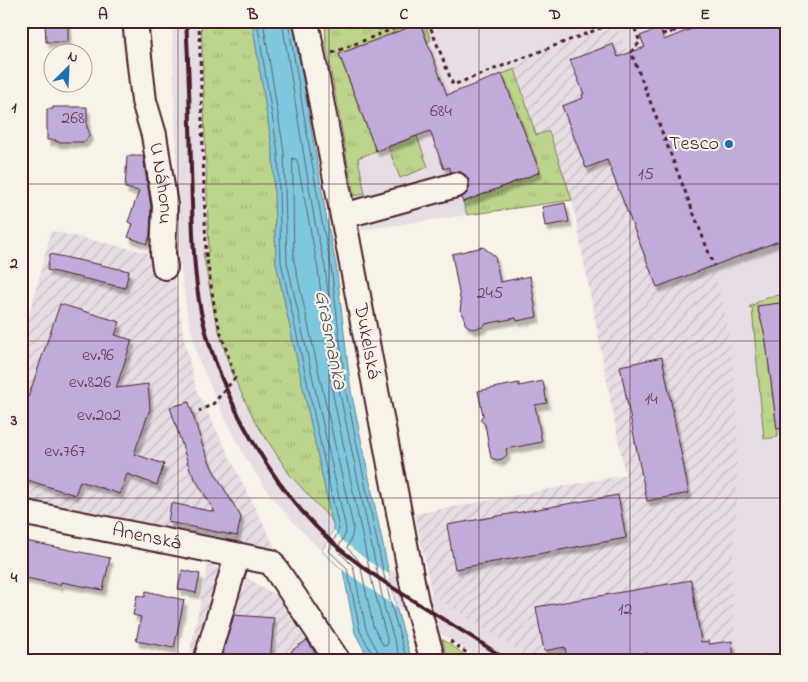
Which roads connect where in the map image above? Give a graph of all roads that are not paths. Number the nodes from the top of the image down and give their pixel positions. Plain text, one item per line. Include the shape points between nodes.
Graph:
1 (135, 21) edge
2 (306, 21) edge
3 (456, 185) dead end
4 (343, 216) junction
5 (165, 267) dead end
6 (21, 512) edge
7 (237, 557) junction
8 (206, 661) edge
9 (338, 661) edge
10 (433, 661) edge

1 - 5 street, U Náhonu via 144,101 154,135 164,206
2 - 4 street, Dukelská
3 - 4 street
4 - 10 street, Dukelská via 416,602
6 - 7 street, Anenská
7 - 8 street
7 - 9 street, Anenská via 271,562

